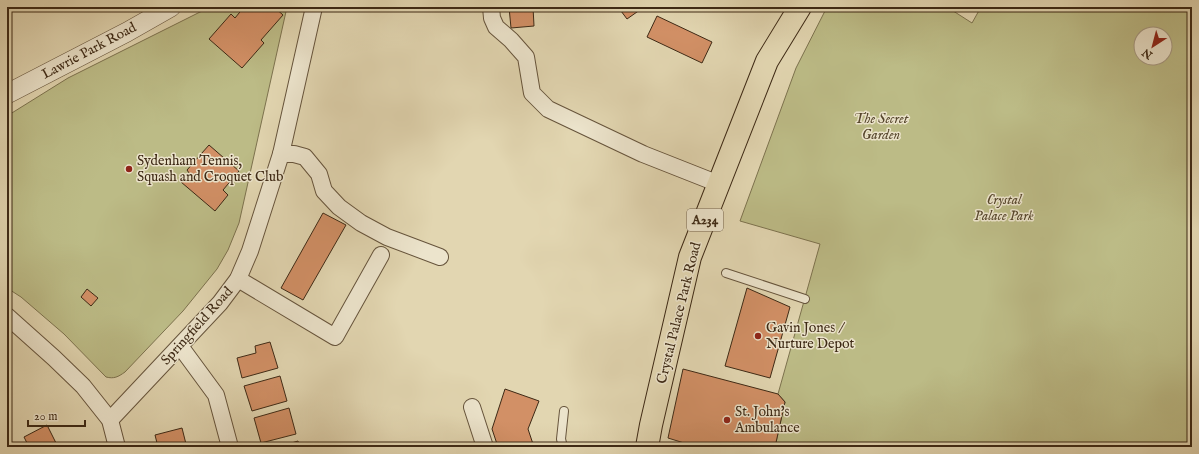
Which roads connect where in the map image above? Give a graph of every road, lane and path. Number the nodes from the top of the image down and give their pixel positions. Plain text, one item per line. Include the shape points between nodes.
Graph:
1 (171, 7) edge
2 (314, 7) edge
3 (491, 7) edge
4 (800, 7) edge
5 (7, 94) edge
6 (281, 154) junction
7 (719, 184) junction
8 (381, 255) dead end
9 (440, 257) dead end
10 (726, 273) dead end
11 (238, 279) junction
12 (804, 299) dead end
13 (7, 316) edge
14 (180, 346) junction
15 (472, 407) dead end
16 (564, 411) dead end
17 (110, 420) junction
18 (117, 447) edge
19 (230, 447) edge
20 (485, 447) edge
21 (563, 447) edge
22 (647, 447) edge

1 - 5 street, Lawrie Park Road
2 - 6 street, Springfield Road
3 - 7 street via 496,27 526,57 532,93 548,109 643,154
4 - 7 main road, Crystal Palace Park Road / A234 via 767,61
6 - 9 street via 304,157 319,174 324,191 339,208 361,223 387,237
6 - 11 street, Springfield Road via 250,251
7 - 22 main road, Crystal Palace Park Road / A234 via 690,257
8 - 11 street via 335,337
10 - 12 lane
11 - 14 street, Springfield Road via 220,303
13 - 17 street via 83,386
14 - 17 street, Springfield Road
14 - 19 street via 216,395
15 - 20 street
16 - 21 lane via 561,440
17 - 18 street

